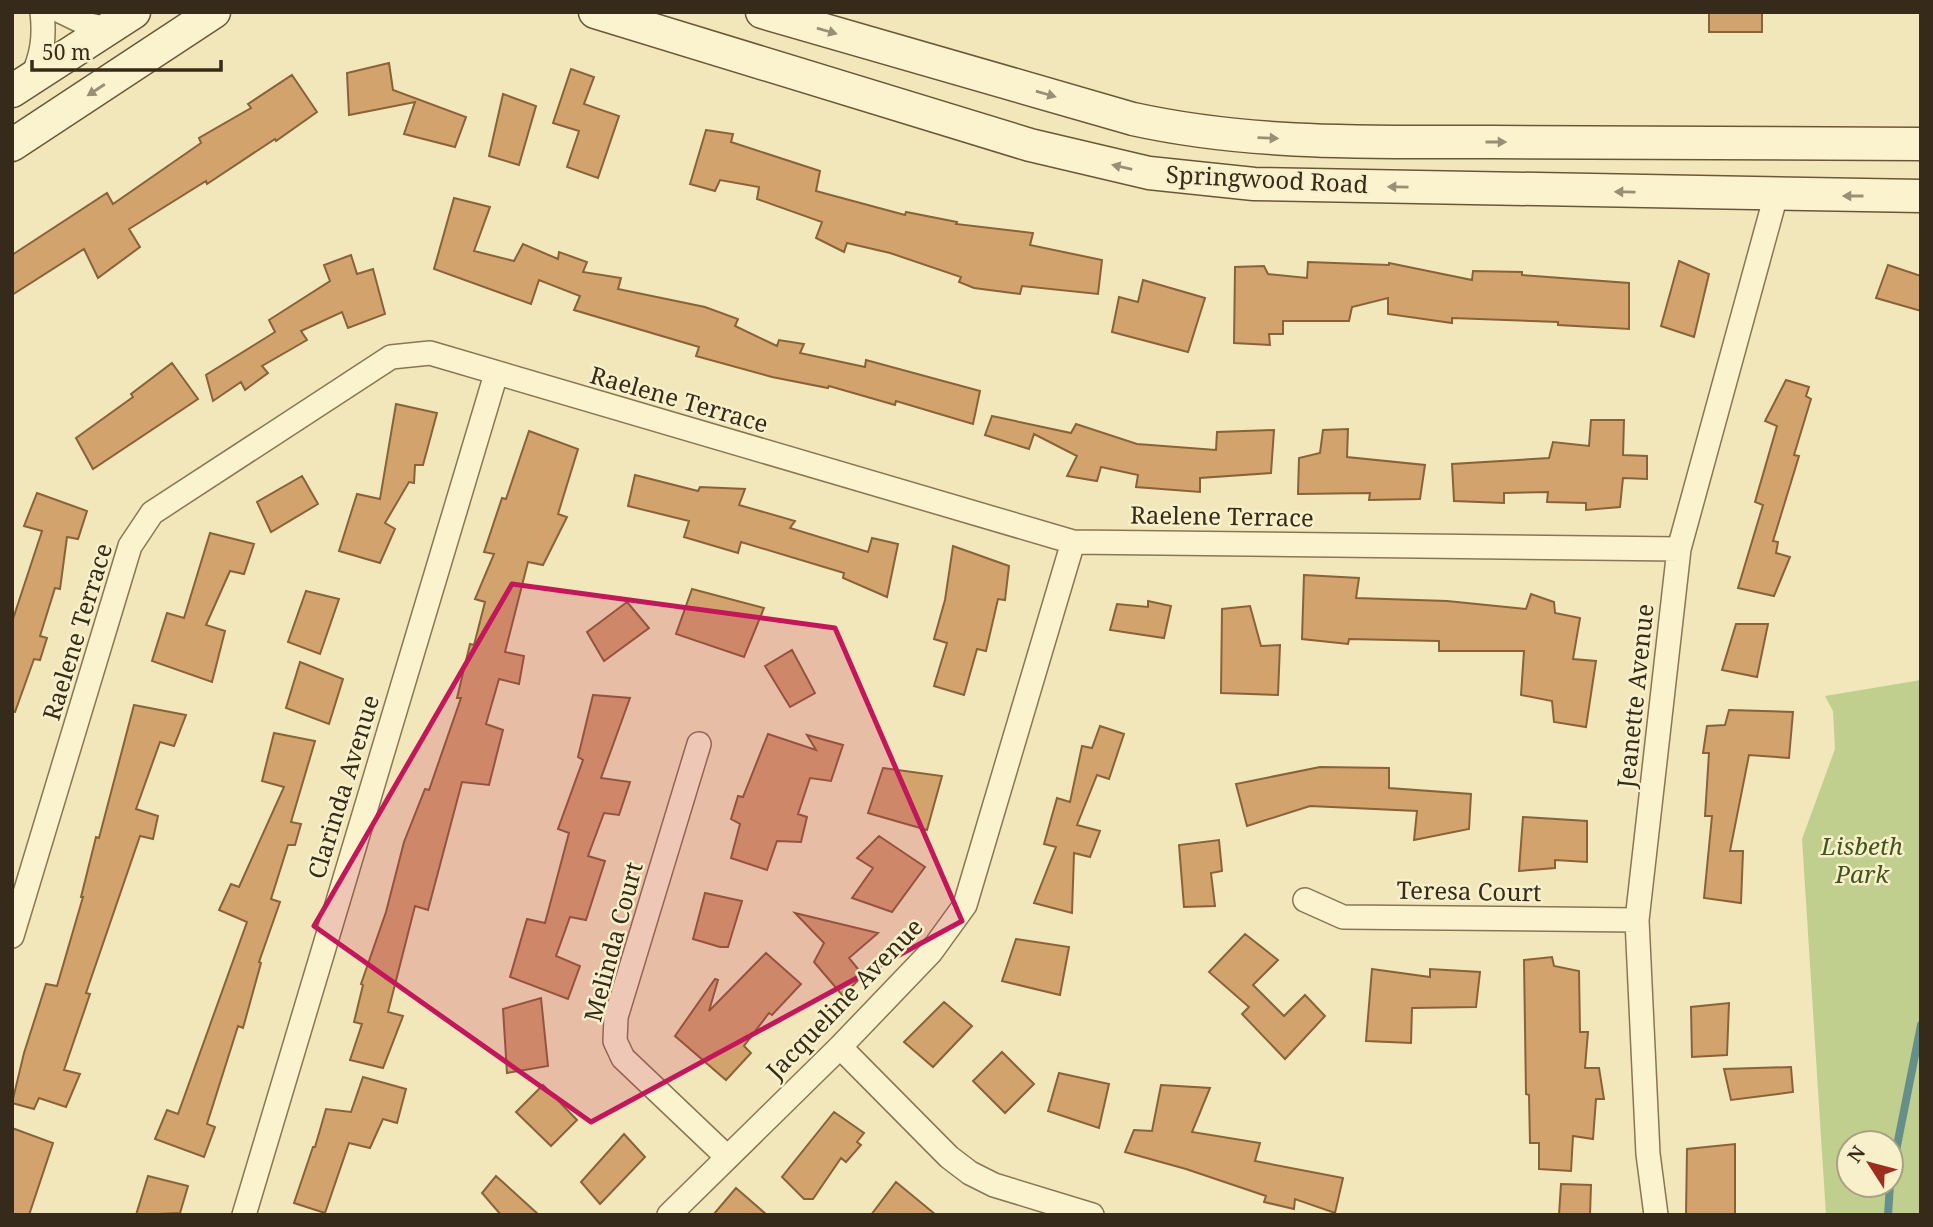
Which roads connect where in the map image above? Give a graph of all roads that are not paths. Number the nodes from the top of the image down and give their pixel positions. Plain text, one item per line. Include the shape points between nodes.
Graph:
1 (42, 12) edge
2 (62, 12) edge
3 (214, 12) edge
4 (762, 12) edge
5 (615, 15) edge
6 (122, 21) edge
7 (22, 85) edge
8 (1921, 144) edge
9 (12, 145) edge
10 (1776, 195) junction
11 (1921, 196) edge
12 (495, 374) junction
13 (1073, 542) junction
14 (1679, 549) junction
15 (699, 744) dead end
16 (1304, 900) dead end
17 (1637, 920) junction
18 (12, 936) edge
19 (840, 1048) junction
20 (726, 1156) junction
21 (244, 1215) edge
22 (668, 1215) edge
23 (1092, 1215) edge
24 (1656, 1215) edge

1 - 7 street via 41,58
2 - 6 street via 89,25
3 -> 9 main road
4 -> 8 main road, Springwood Road via 1133,119 1224,135 1388,142
10 -> 5 main road, Springwood Road via 1254,184 1149,173 1030,145
6 - 7 main road
11 -> 10 main road, Springwood Road
10 - 14 street, Jeanette Avenue
12 - 13 street, Raelene Terrace
12 - 18 street, Raelene Terrace via 430,353 391,357 152,513 130,546
12 - 21 street, Clarinda Avenue
13 - 14 street, Raelene Terrace
13 - 19 street, Jacqueline Avenue via 965,905 931,952
14 - 17 street, Jeanette Avenue
15 - 20 street, Melinda Court via 616,1017 615,1041 623,1058
16 - 17 street, Teresa Court via 1343,917
17 - 24 street, Jeanette Avenue via 1647,1141
19 - 20 street, Jacqueline Avenue
19 - 23 street via 948,1157 970,1173 994,1185
20 - 22 street, Jacqueline Avenue

